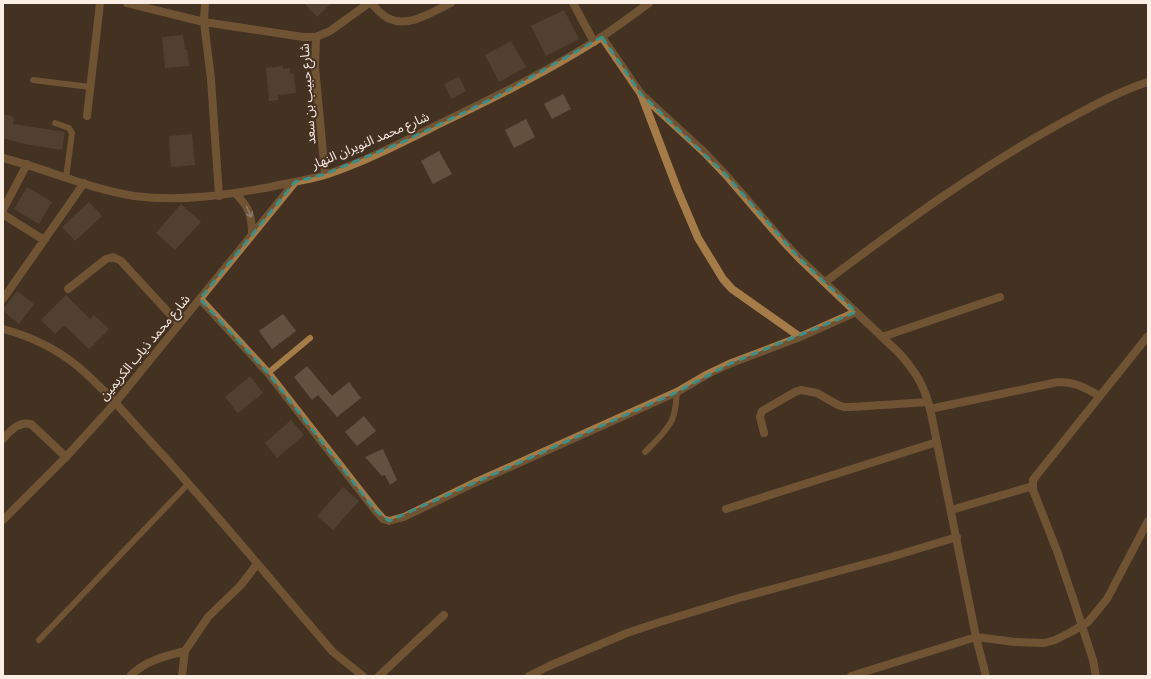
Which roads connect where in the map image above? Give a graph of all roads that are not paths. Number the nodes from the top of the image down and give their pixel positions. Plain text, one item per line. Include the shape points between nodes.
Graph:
1 (100, 3) edge
2 (127, 3) edge
3 (205, 3) edge
4 (370, 3) edge
5 (451, 3) edge
6 (573, 3) edge
7 (649, 3) edge
8 (145, 5) edge
9 (204, 22) junction
10 (316, 37) junction
11 (602, 37) junction
12 (594, 42) junction
13 (33, 80) dead end
14 (1148, 82) edge
15 (90, 87) junction
16 (641, 94) junction
17 (87, 116) dead end
18 (55, 123) dead end
19 (3, 158) edge
20 (27, 164) junction
21 (325, 174) junction
22 (66, 178) junction
23 (295, 182) junction
24 (84, 183) junction
25 (235, 193) junction
26 (219, 196) junction
27 (252, 234) junction
28 (44, 240) junction
29 (825, 282) junction
30 (68, 289) dead end
31 (1000, 296) dead end
32 (3, 299) edge
33 (200, 299) junction
34 (856, 312) junction
35 (180, 324) junction
36 (3, 329) edge
37 (1148, 336) edge
38 (800, 337) junction
39 (882, 337) junction
40 (310, 338) dead end
41 (268, 373) junction
42 (678, 392) junction
43 (1100, 396) junction
44 (115, 403) junction
45 (929, 405) junction
46 (764, 433) dead end
47 (3, 439) edge
48 (937, 442) junction
49 (645, 452) dead end
50 (66, 457) junction
51 (189, 483) junction
52 (1033, 486) junction
53 (726, 510) dead end
54 (951, 510) junction
55 (3, 520) edge
56 (1148, 521) edge
57 (956, 537) junction
58 (257, 564) junction
59 (444, 615) dead end
60 (1082, 626) junction
61 (976, 637) junction
62 (39, 640) dead end
63 (185, 651) junction
64 (130, 676) edge
65 (182, 676) edge
66 (362, 676) edge
67 (379, 676) edge
68 (529, 676) edge
69 (851, 676) edge
70 (986, 676) edge
71 (1096, 676) edge

1 - 15 street
2 - 8 street, شارع حبيب بن سعد
3 - 9 street
4 - 5 street via 390,20 408,22
4 - 10 street via 330,31
6 - 12 street
7 - 11 street, شارع محمد النويران النهار
8 - 9 street, شارع حبيب بن سعد
9 - 10 street, شارع حبيب بن سعد
9 - 26 street via 211,79
10 - 21 street, شارع حبيب بن سعد via 315,67
11 - 12 street, شارع محمد النويران النهار
11 - 16 street
12 - 21 street, شارع محمد النويران النهار via 466,112
13 - 15 lane
14 - 29 street via 1103,100 1000,158
15 - 17 street
16 - 29 street via 726,174 782,240
16 - 38 street via 698,238 723,279 732,289
18 - 22 lane via 69,128 72,133
19 - 20 street, شارع محمد النويران النهار
20 - 22 street, شارع محمد النويران النهار
20 - 28 street via 3,210 4,216
21 - 23 street, شارع محمد النويران النهار
22 - 24 street, شارع محمد النويران النهار
23 - 25 street, شارع محمد النويران النهار
23 - 27 street, شارع محمد ذياب الكريمين
24 - 26 street, شارع محمد النويران النهار via 134,196
24 - 28 street
25 - 26 street, شارع محمد النويران النهار
25 -> 27 street via 244,202 251,216
27 - 33 street, شارع محمد ذياب الكريمين
28 - 32 street
29 - 34 street
30 - 35 street via 106,259 113,257 121,261
31 - 39 street
33 - 35 street, شارع محمد ذياب الكريمين
33 - 41 street
34 - 38 street
34 - 39 street
35 - 44 street, شارع محمد ذياب الكريمين
36 - 44 street via 58,352 76,365
37 - 43 street
38 - 42 street via 729,364
39 - 45 street via 910,364
40 - 41 lane
41 - 42 street via 375,510 388,521 404,517
42 - 49 lane via 672,419
43 - 45 street via 1074,383 1058,382
43 - 52 street via 1033,480
44 - 50 street, شارع محمد ذياب الكريمين
44 - 51 street
45 - 46 street via 844,407 817,392 798,391 762,411 760,417
45 - 48 street
47 - 50 street via 17,426 31,424
48 - 53 street
48 - 54 street
50 - 55 street, شارع محمد ذياب الكريمين
51 - 58 street
51 - 62 lane
52 - 54 street
52 - 60 street
54 - 57 street
56 - 60 street via 1107,599 1095,615
57 - 61 street
57 - 68 street via 739,598 626,633
58 - 63 street via 241,585 208,617
58 - 66 street via 333,652
59 - 67 street
60 - 61 street via 1044,643
60 - 71 street
61 - 69 street
61 - 70 street
63 - 64 street via 149,662
63 - 65 street

